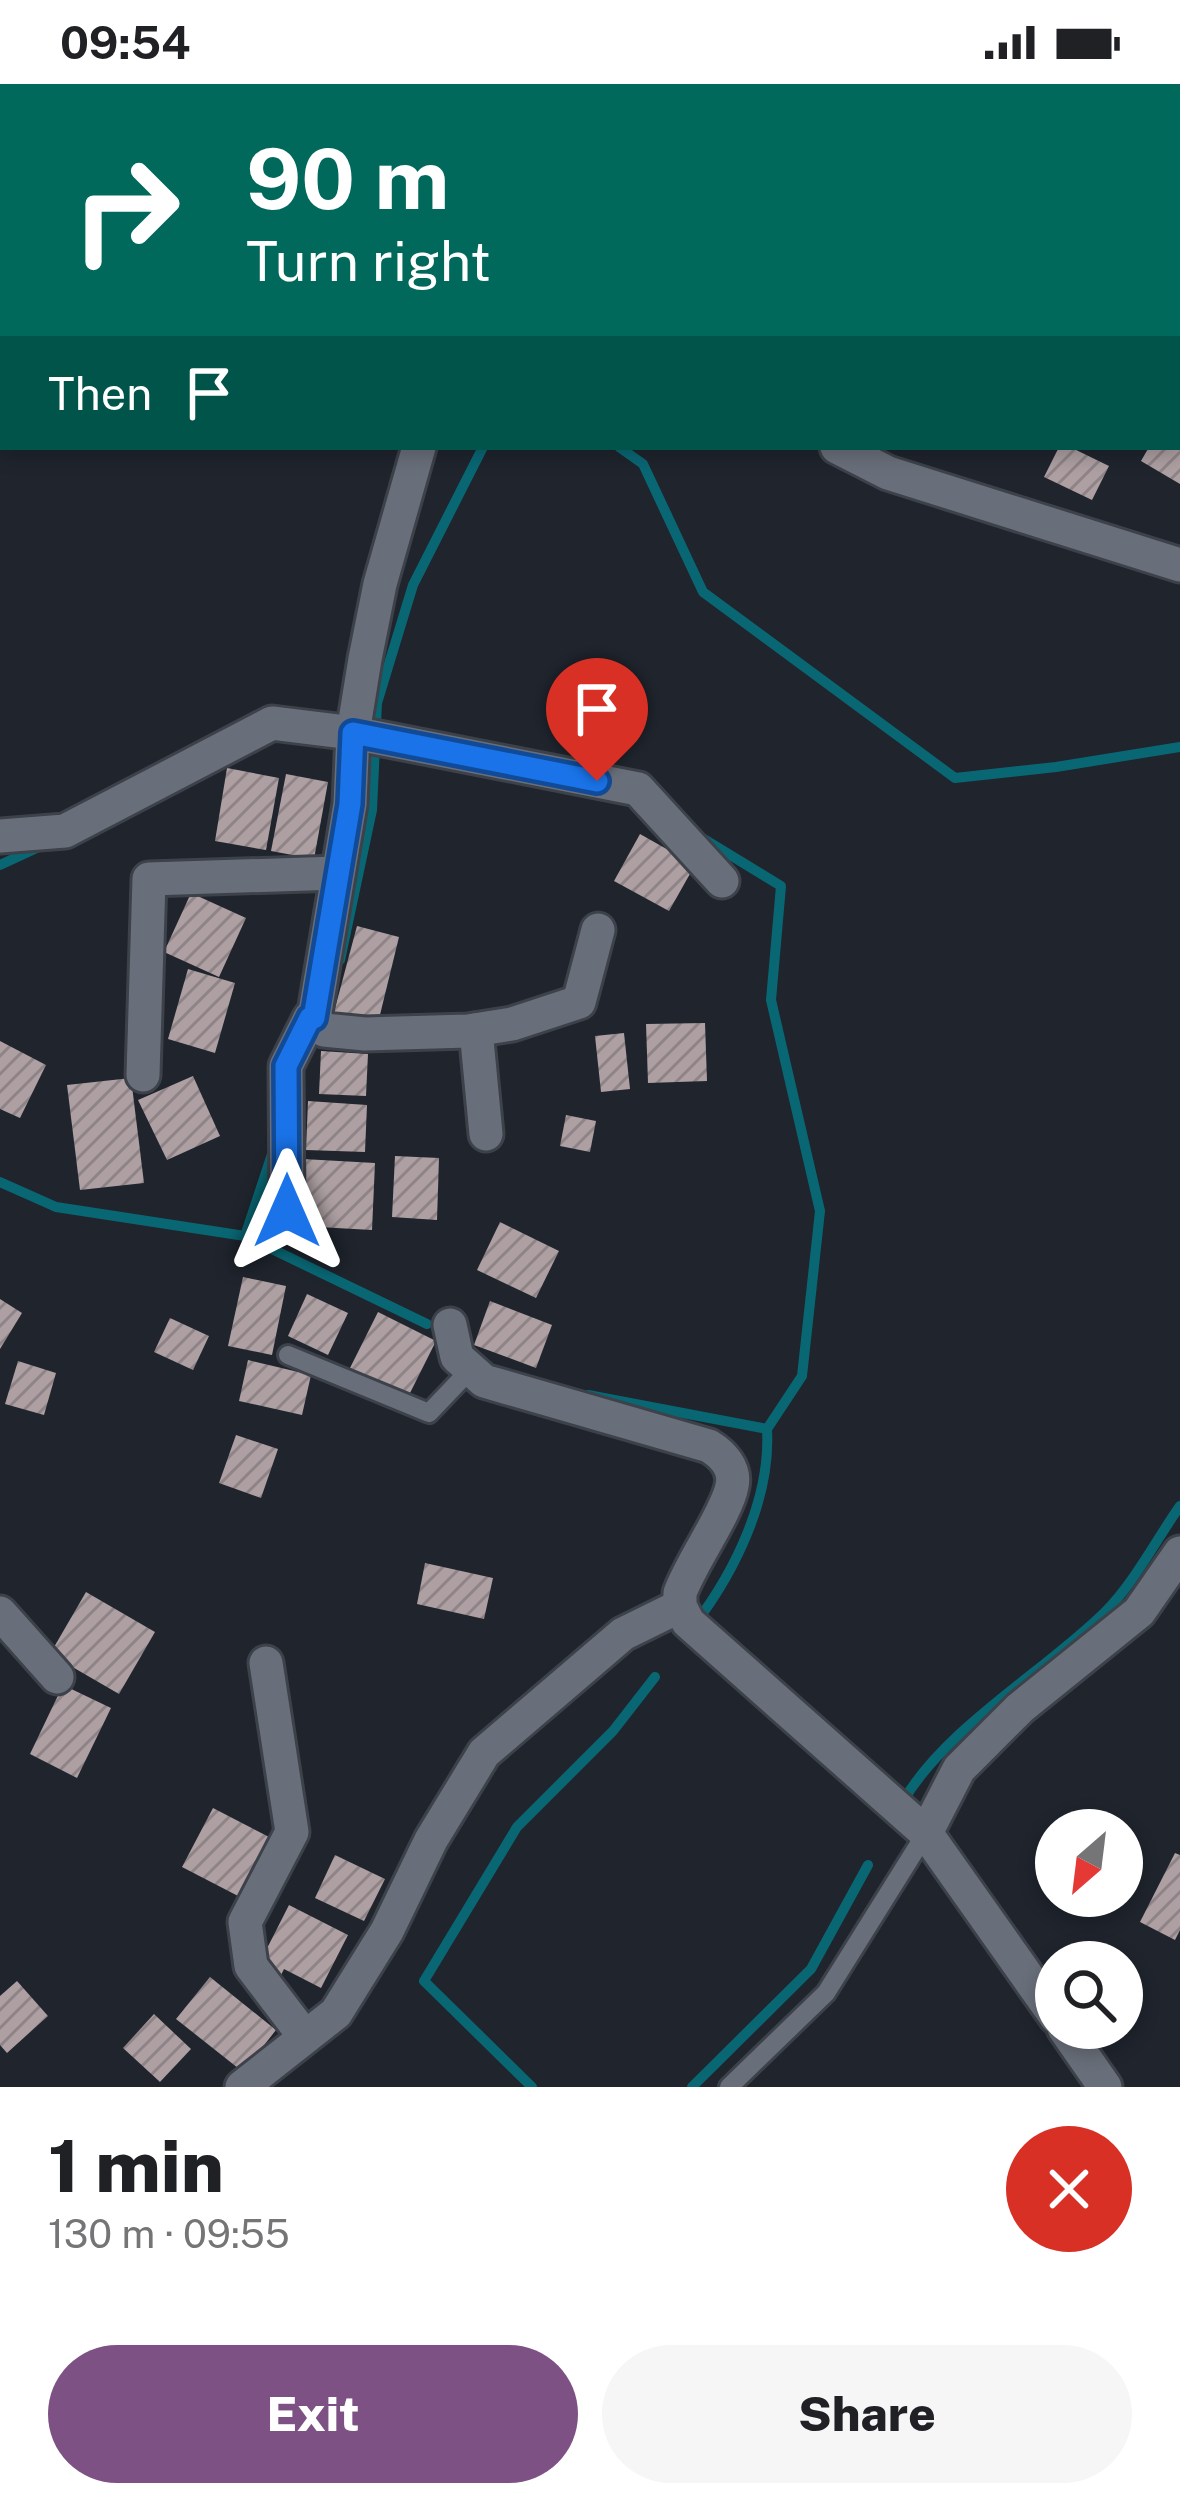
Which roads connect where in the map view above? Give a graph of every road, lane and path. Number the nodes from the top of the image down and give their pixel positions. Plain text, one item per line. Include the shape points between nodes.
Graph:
1 (417, 450) edge
2 (843, 450) edge
3 (1180, 566) edge
4 (353, 733) junction
5 (0, 836) edge
6 (338, 873) junction
7 (722, 881) dead end
8 (598, 930) dead end
9 (314, 1018) junction
10 (476, 1030) junction
11 (143, 1075) dead end
12 (486, 1134) dead end
13 (287, 1211) dead end
14 (450, 1325) dead end
15 (288, 1355) dead end
16 (469, 1371) junction
17 (1180, 1553) edge
18 (680, 1606) junction
19 (0, 1613) edge
20 (266, 1663) dead end
21 (57, 1677) dead end
22 (926, 1833) junction
23 (1035, 1987) edge
24 (304, 2037) junction
25 (1079, 2049) edge
26 (242, 2087) edge
27 (729, 2087) edge
28 (1105, 2087) edge

1 - 4 street via 380,584
2 - 3 street via 888,473
4 - 5 street via 272,723 65,831
4 - 6 street
4 - 7 street via 638,790
6 - 9 street
6 - 11 street via 149,879
8 - 10 street via 579,1002
9 - 10 street via 338,1033
9 - 13 street via 286,1066
10 - 12 street
14 - 16 street
15 - 16 lane via 429,1413
16 - 18 street via 720,1453 732,1486 684,1581
17 - 22 street via 1139,1612 959,1768
18 - 22 street via 688,1622
18 - 24 street via 623,1634 484,1753 336,2013
19 - 21 street
20 - 24 street via 292,1832 245,1922 251,1966
22 - 23 street
22 - 27 lane via 826,1993
24 - 26 street
25 - 28 street

